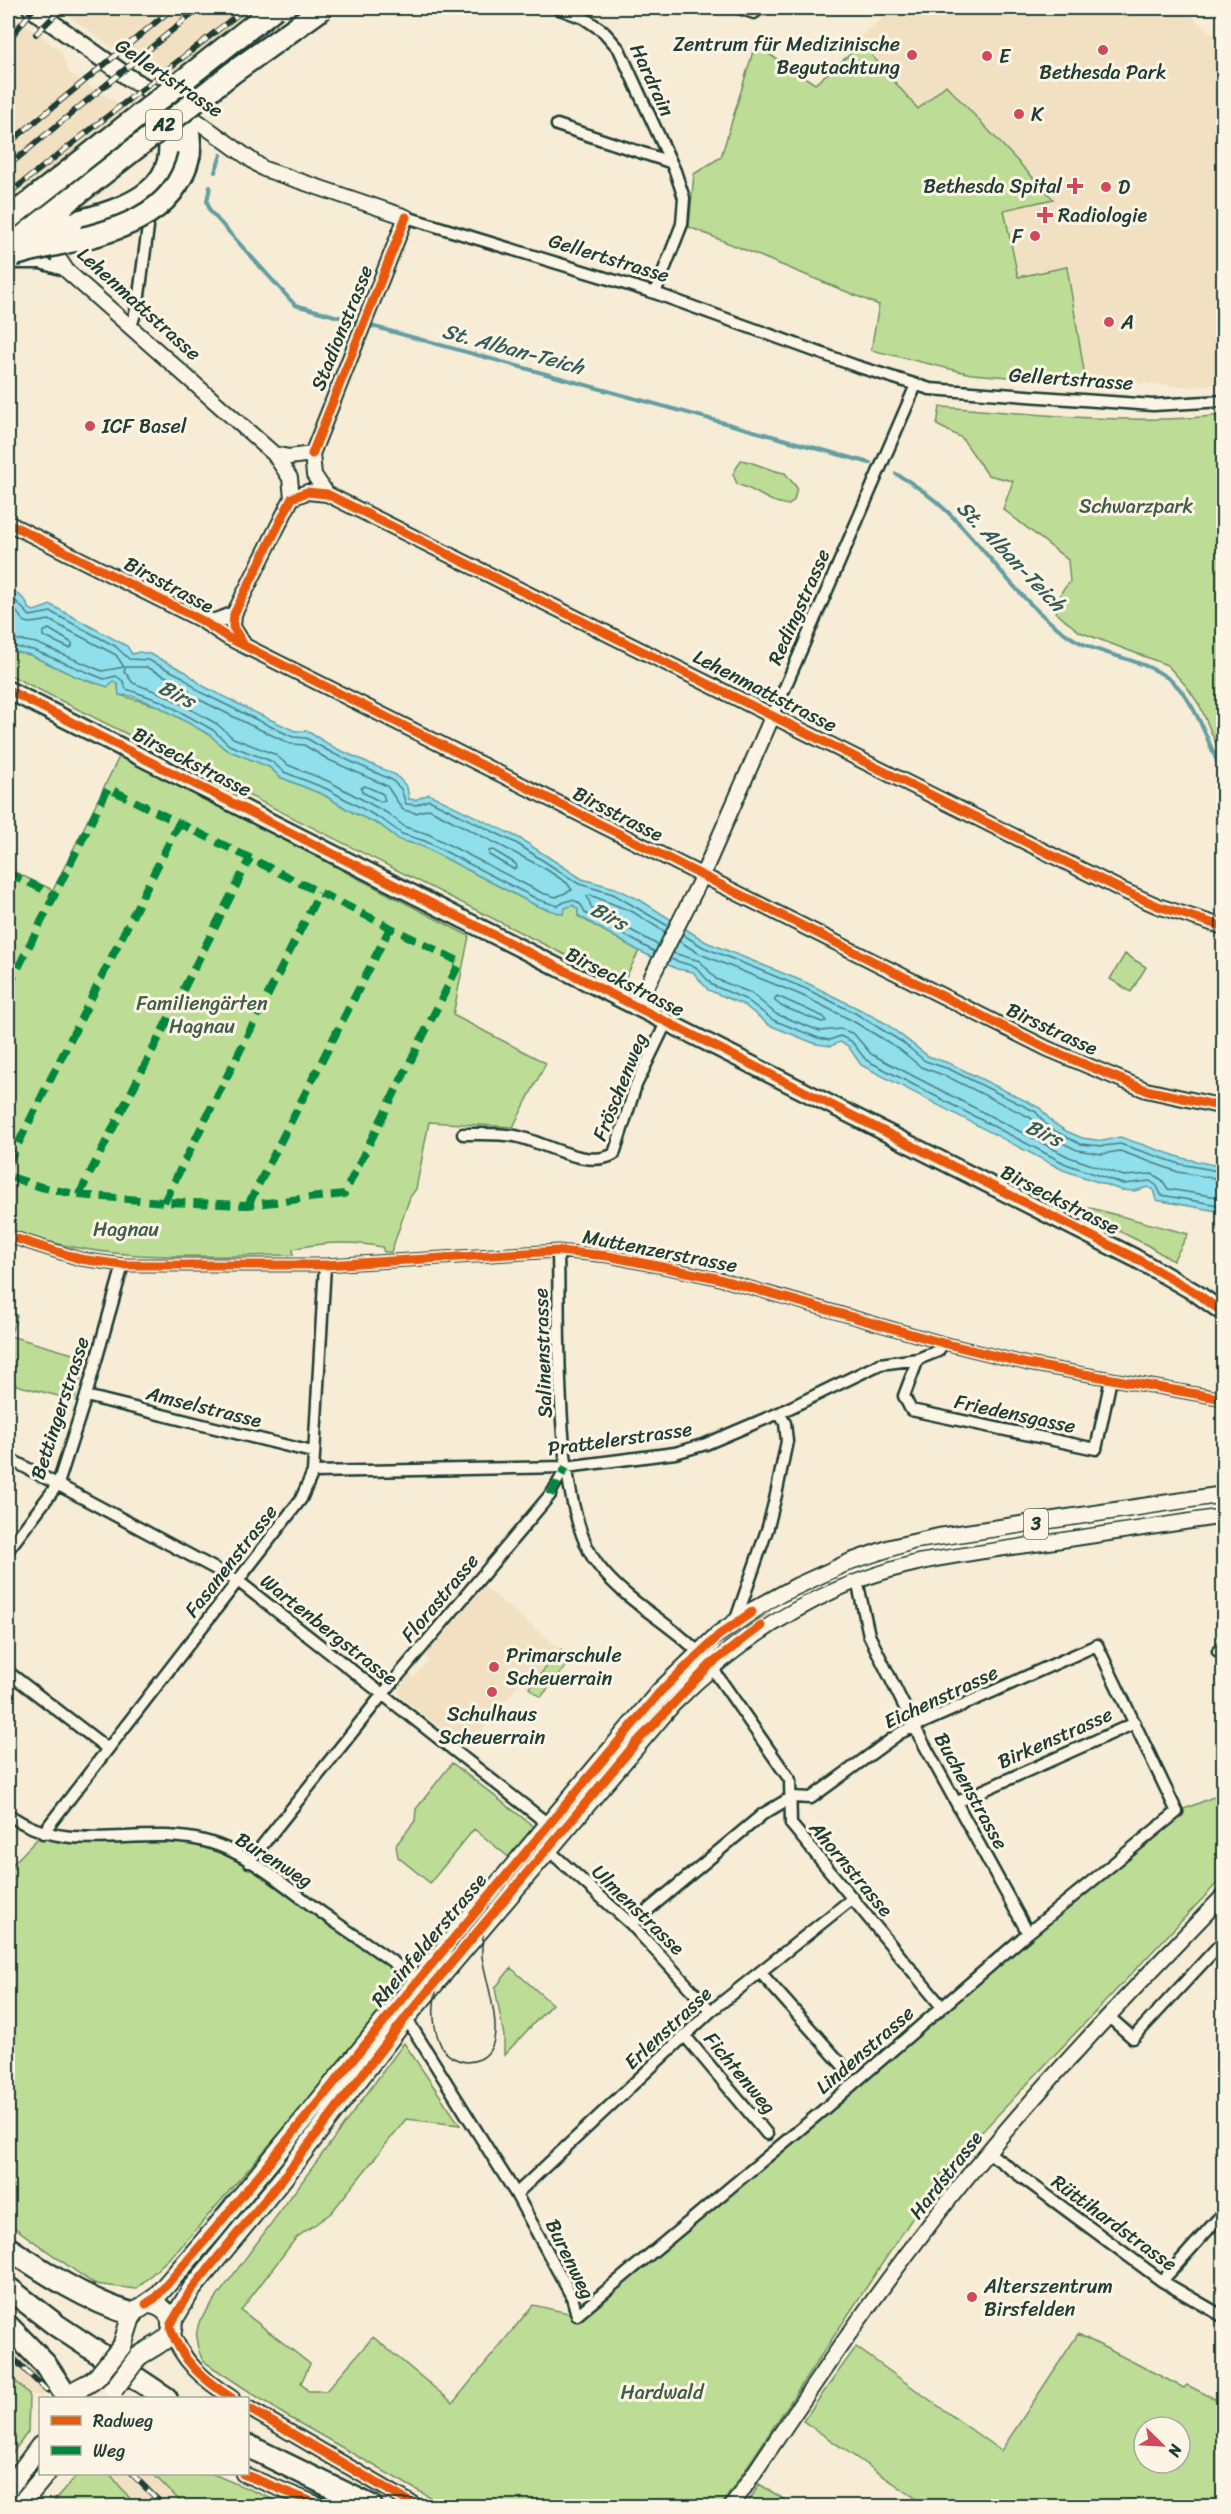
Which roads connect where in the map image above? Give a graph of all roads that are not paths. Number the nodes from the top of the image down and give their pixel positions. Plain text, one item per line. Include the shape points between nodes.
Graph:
1 (31, 8) edge
2 (275, 8) edge
3 (323, 8) edge
4 (557, 8) edge
5 (739, 8) edge
6 (761, 8) edge
7 (170, 111) junction
8 (557, 125) dead end
9 (180, 155) junction
10 (670, 162) junction
11 (406, 217) junction
12 (8, 219) edge
13 (148, 227) dead end
14 (8, 236) edge
15 (8, 248) edge
16 (8, 258) edge
17 (8, 263) edge
18 (67, 271) junction
19 (655, 293) junction
20 (132, 327) junction
21 (916, 385) junction
22 (1224, 401) edge
23 (274, 454) junction
24 (312, 454) junction
25 (327, 494) junction
26 (292, 498) junction
27 (8, 523) edge
28 (234, 614) junction
29 (201, 620) junction
30 (244, 645) junction
31 (8, 690) edge
32 (773, 715) junction
33 (702, 876) junction
34 (1224, 927) edge
35 (640, 1001) junction
36 (666, 1023) junction
37 (1224, 1107) edge
38 (463, 1134) dead end
39 (8, 1236) edge
40 (558, 1251) junction
41 (123, 1265) junction
42 (325, 1265) junction
43 (1224, 1313) edge
44 (943, 1343) junction
45 (918, 1359) junction
46 (1111, 1379) junction
47 (86, 1396) junction
48 (1224, 1399) edge
49 (779, 1413) junction
50 (312, 1452) junction
51 (8, 1458) edge
52 (566, 1467) junction
53 (313, 1472) junction
54 (58, 1484) junction
55 (550, 1495) joint
56 (1224, 1496) edge
57 (1224, 1514) edge
58 (8, 1550) edge
59 (854, 1571) junction
60 (238, 1581) junction
61 (738, 1632) junction
62 (705, 1659) junction
63 (8, 1672) edge
64 (382, 1695) junction
65 (1135, 1723) junction
66 (915, 1728) junction
67 (108, 1749) junction
68 (792, 1797) junction
69 (957, 1802) junction
70 (1177, 1812) joint
71 (8, 1814) edge
72 (548, 1824) junction
73 (44, 1833) junction
74 (541, 1844) junction
75 (249, 1862) junction
76 (1224, 1894) edge
77 (852, 1898) junction
78 (632, 1924) junction
79 (1028, 1933) junction
80 (1224, 1940) edge
81 (760, 1972) junction
82 (423, 1986) junction
83 (942, 2007) junction
84 (711, 2011) junction
85 (401, 2012) junction
86 (1108, 2016) junction
87 (686, 2036) junction
88 (844, 2068) dead end
89 (767, 2134) dead end
90 (988, 2152) junction
91 (516, 2194) junction
92 (1224, 2212) edge
93 (8, 2248) edge
94 (1162, 2281) junction
95 (8, 2288) edge
96 (139, 2309) junction
97 (577, 2315) joint
98 (1224, 2317) edge
99 (8, 2326) edge
100 (171, 2327) junction
101 (112, 2394) edge
102 (65, 2397) edge
103 (67, 2397) edge
104 (164, 2397) edge
105 (231, 2397) edge
106 (249, 2409) edge
107 (249, 2445) edge
108 (39, 2447) edge
109 (45, 2475) edge
110 (245, 2475) edge
111 (8, 2489) edge
112 (19, 2506) edge
113 (322, 2506) edge
114 (371, 2506) edge
115 (416, 2506) edge
116 (732, 2506) edge

1 - 7 main road, Gellertstrasse via 153,94
2 - 12 highway, A2, bridge
3 - 15 highway, A2, bridge via 242,65
4 - 10 street, Hardrain via 584,18 620,49
5 - 6 street via 754,14
7 - 9 highway via 189,129
7 - 11 street, Gellertstrasse via 274,174
7 - 18 street, Lehenmattstrasse via 156,135 61,209 52,234
8 - 10 street
9 - 14 highway, bridge via 155,186 129,205 108,214
9 - 16 highway, bridge via 179,184 144,216 117,228
10 - 19 street, Hardrain via 684,198 682,224
11 - 19 street, Gellertstrasse
11 - 24 street, Stadionstrasse
13 - 20 street
17 - 18 street via 41,263
18 - 20 street, Lehenmattstrasse
19 - 21 street, Gellertstrasse
20 - 23 street, Lehenmattstrasse
21 - 22 street, Gellertstrasse via 1153,405
21 - 32 street, Redingstrasse
23 - 24 street
23 - 26 street, Lehenmattstrasse via 290,478
24 - 25 street via 314,475
25 - 26 street, Lehenmattstrasse via 307,492
25 - 32 street, Lehenmattstrasse
26 - 28 street
27 - 29 street, Birsstrasse
28 - 29 street via 215,621
28 - 30 street via 233,627
29 - 30 street, Birsstrasse
30 - 33 street, Birsstrasse
31 - 35 main road, Birseckstrasse
32 - 33 street, Redingstrasse
32 - 34 street, Lehenmattstrasse via 1124,891
33 - 35 street, Redingstrasse
33 - 37 street, Birsstrasse via 1048,1049 1146,1090
35 - 36 main road, Birseckstrasse
36 - 38 street, Fröschenweg via 636,1085 614,1154 607,1158 566,1154 515,1136
36 - 43 main road, Birseckstrasse via 1125,1253
39 - 41 street, Muttenzerstrasse via 80,1259
40 - 42 street, Muttenzerstrasse
40 - 44 street, Muttenzerstrasse via 618,1257 716,1278
40 - 52 street, Salinenstrasse
41 - 42 street, Muttenzerstrasse
41 - 47 street, Bettingerstrasse
42 - 50 street, Fasanenstrasse
44 - 45 street, Prattelerstrasse via 938,1352
44 - 46 street, Muttenzerstrasse
45 - 46 street, Friedensgasse via 904,1396 911,1410 1096,1449
45 - 49 street, Prattelerstrasse via 879,1364
46 - 48 street, Muttenzerstrasse
47 - 50 street, Amselstrasse
47 - 54 street, Bettingerstrasse
49 - 52 street, Prattelerstrasse via 675,1454
49 - 61 street via 785,1423 787,1441
50 - 53 street, Fasanenstrasse
51 - 54 street, Wartenbergstrasse
52 - 53 street, Prattelerstrasse
52 - 55 street, Florastrasse
52 - 62 street, Salinenstrasse via 573,1508 597,1564 618,1587
53 - 60 street, Fasanenstrasse via 301,1499
54 - 58 street, Bettingerstrasse
54 - 60 street, Wartenbergstrasse
55 - 64 street, Florastrasse
56 - 59 main road, Rheinfelderstrasse / 3 via 939,1538 891,1549
57 - 59 main road, Rheinfelderstrasse / 3
59 - 61 main road, Rheinfelderstrasse / 3 via 805,1602
59 - 66 street, Buchenstrasse via 870,1635
60 - 64 street, Wartenbergstrasse
60 - 67 street, Fasanenstrasse
61 - 62 main road, Rheinfelderstrasse / 3
62 - 68 street, Ahornstrasse via 790,1780
62 - 72 main road, Rheinfelderstrasse / 3 via 660,1692
62 - 74 main road, Rheinfelderstrasse / 3 via 672,1703
63 - 67 street
64 - 72 street, Wartenbergstrasse
64 - 75 street, Florastrasse
65 - 66 street, Eichenstrasse via 1098,1644
65 - 69 street, Birkenstrasse
65 - 70 street, Eichenstrasse
66 - 68 street, Eichenstrasse via 900,1733 811,1798
66 - 69 street, Buchenstrasse
67 - 73 street, Fasanenstrasse
68 - 77 street, Ahornstrasse via 791,1824
68 - 78 street, Eichenstrasse via 763,1814
69 - 79 street, Buchenstrasse
70 - 79 street, Lindenstrasse
71 - 73 street, Burenweg
72 - 74 main road, Rheinfelderstrasse / 3
73 - 75 street, Burenweg via 70,1838 177,1837 208,1842
74 - 78 street, Ulmenstrasse
74 - 82 main road, Rheinfelderstrasse / 3
75 - 82 street, Burenweg
76 - 86 street, Hardstrasse
77 - 81 street, Erlenstrasse
77 - 83 street, Ahornstrasse
78 - 84 street, Ulmenstrasse
79 - 83 street, Lindenstrasse
80 - 86 street via 1133,2038
81 - 84 street, Erlenstrasse
81 - 88 street
82 - 85 main road, Rheinfelderstrasse / 3
83 - 97 street, Lindenstrasse
84 - 87 street, Erlenstrasse
85 - 91 street, Burenweg
85 - 96 main road, Rheinfelderstrasse / 3 via 155,2298
85 - 100 main road, Rheinfelderstrasse / 3 via 282,2178 191,2290
86 - 90 street, Hardstrasse
87 - 89 street, Fichtenweg
87 - 91 street, Erlenstrasse
90 - 94 street, Rüttihardstrasse
90 - 116 street, Hardstrasse via 846,2339
91 - 97 street, Burenweg via 572,2297
92 - 94 street
93 - 96 highway via 74,2290
94 - 98 street, Rüttihardstrasse
95 - 104 highway via 95,2353
96 - 100 main road via 165,2310
96 - 103 main road, Rheinfelderstrasse, bridge via 122,2346 98,2376
99 - 102 highway via 45,2364
100 - 101 main road, Rheinfelderstrasse, bridge via 165,2342 138,2357
100 - 105 street via 187,2360
106 - 115 street
107 - 114 highway
108 - 111 main road
109 - 112 main road
110 - 113 street

